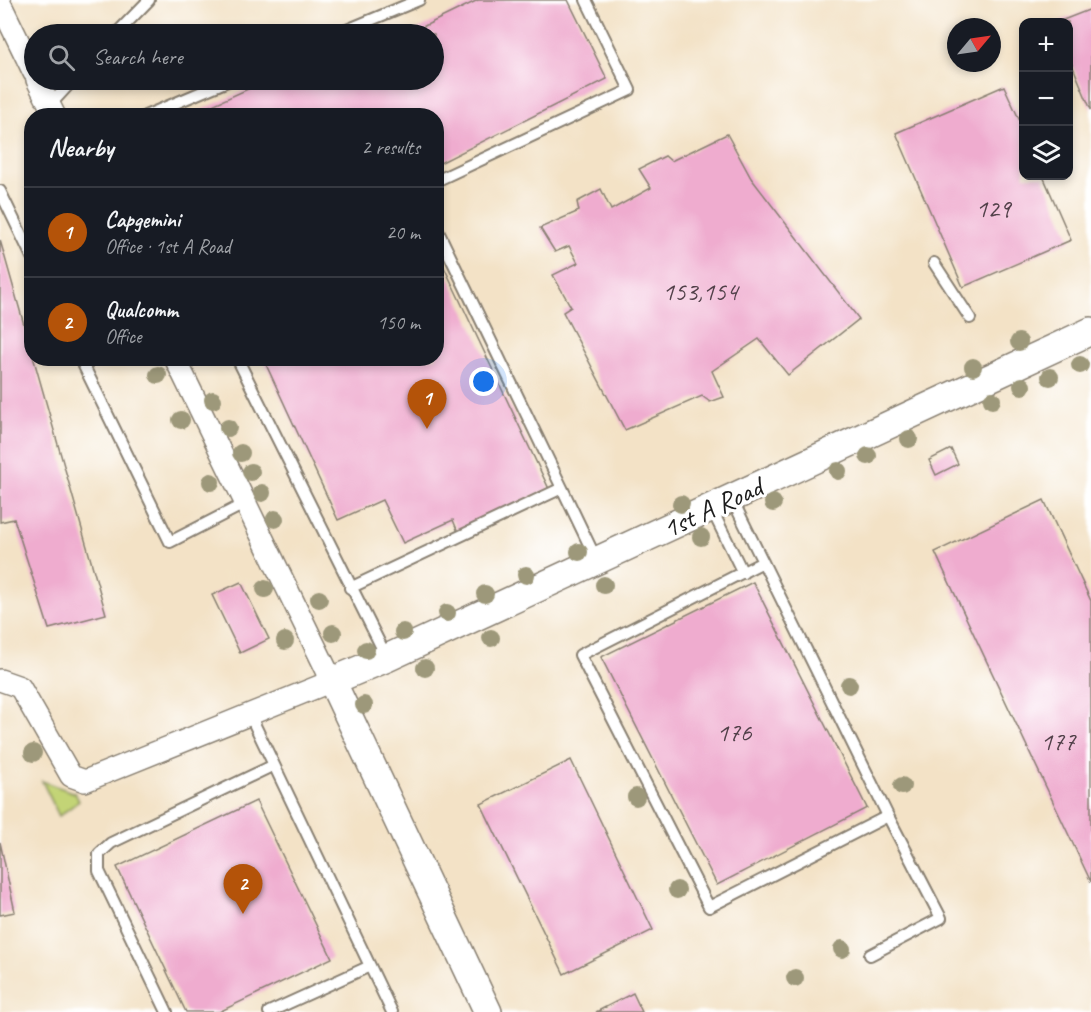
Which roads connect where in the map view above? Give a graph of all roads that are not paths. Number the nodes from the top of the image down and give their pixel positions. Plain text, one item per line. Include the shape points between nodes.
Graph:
1 (149, 0) edge
2 (419, 0) edge
3 (586, 0) edge
4 (0, 3) edge
5 (126, 24) edge
6 (361, 24) edge
7 (24, 52) edge
8 (43, 90) edge
9 (66, 90) edge
10 (206, 90) edge
11 (51, 108) edge
12 (53, 108) edge
13 (164, 108) edge
14 (444, 177) edge
15 (0, 193) edge
16 (24, 241) edge
17 (444, 244) edge
18 (934, 263) dead end
19 (970, 318) dead end
20 (1091, 332) edge
21 (84, 366) edge
22 (179, 366) edge
23 (241, 366) edge
24 (562, 488) junction
25 (246, 503) junction
26 (721, 503) junction
27 (597, 561) junction
28 (763, 562) junction
29 (743, 573) junction
30 (350, 588) junction
31 (387, 658) junction
32 (0, 680) edge
33 (332, 681) junction
34 (249, 713) junction
35 (274, 765) junction
36 (888, 816) junction
37 (870, 955) dead end
38 (370, 966) junction
39 (167, 1012) edge
40 (269, 1012) edge
41 (392, 1012) edge
42 (488, 1012) edge

1 - 5 lane
2 - 6 lane
3 - 14 lane via 630,90
4 - 7 street
8 - 11 street
9 - 12 lane
10 - 13 lane
15 - 16 lane
17 - 24 lane
18 - 19 lane
20 - 26 street, 1st A Road
21 - 25 lane via 170,542
22 - 25 street
23 - 30 lane
24 - 27 lane
24 - 30 lane
25 - 33 street
26 - 27 street, 1st A Road
26 - 28 lane
26 - 29 lane
27 - 31 street, 1st A Road
28 - 29 lane
28 - 36 lane
29 - 36 lane via 580,655 709,907
30 - 31 lane
31 - 33 street, 1st A Road
32 - 34 street via 20,687 71,776 86,781
33 - 34 street
33 - 42 street
34 - 35 lane
35 - 38 lane
35 - 39 lane via 111,843 99,854 99,871
36 - 37 lane via 941,918
38 - 40 lane
38 - 41 lane

